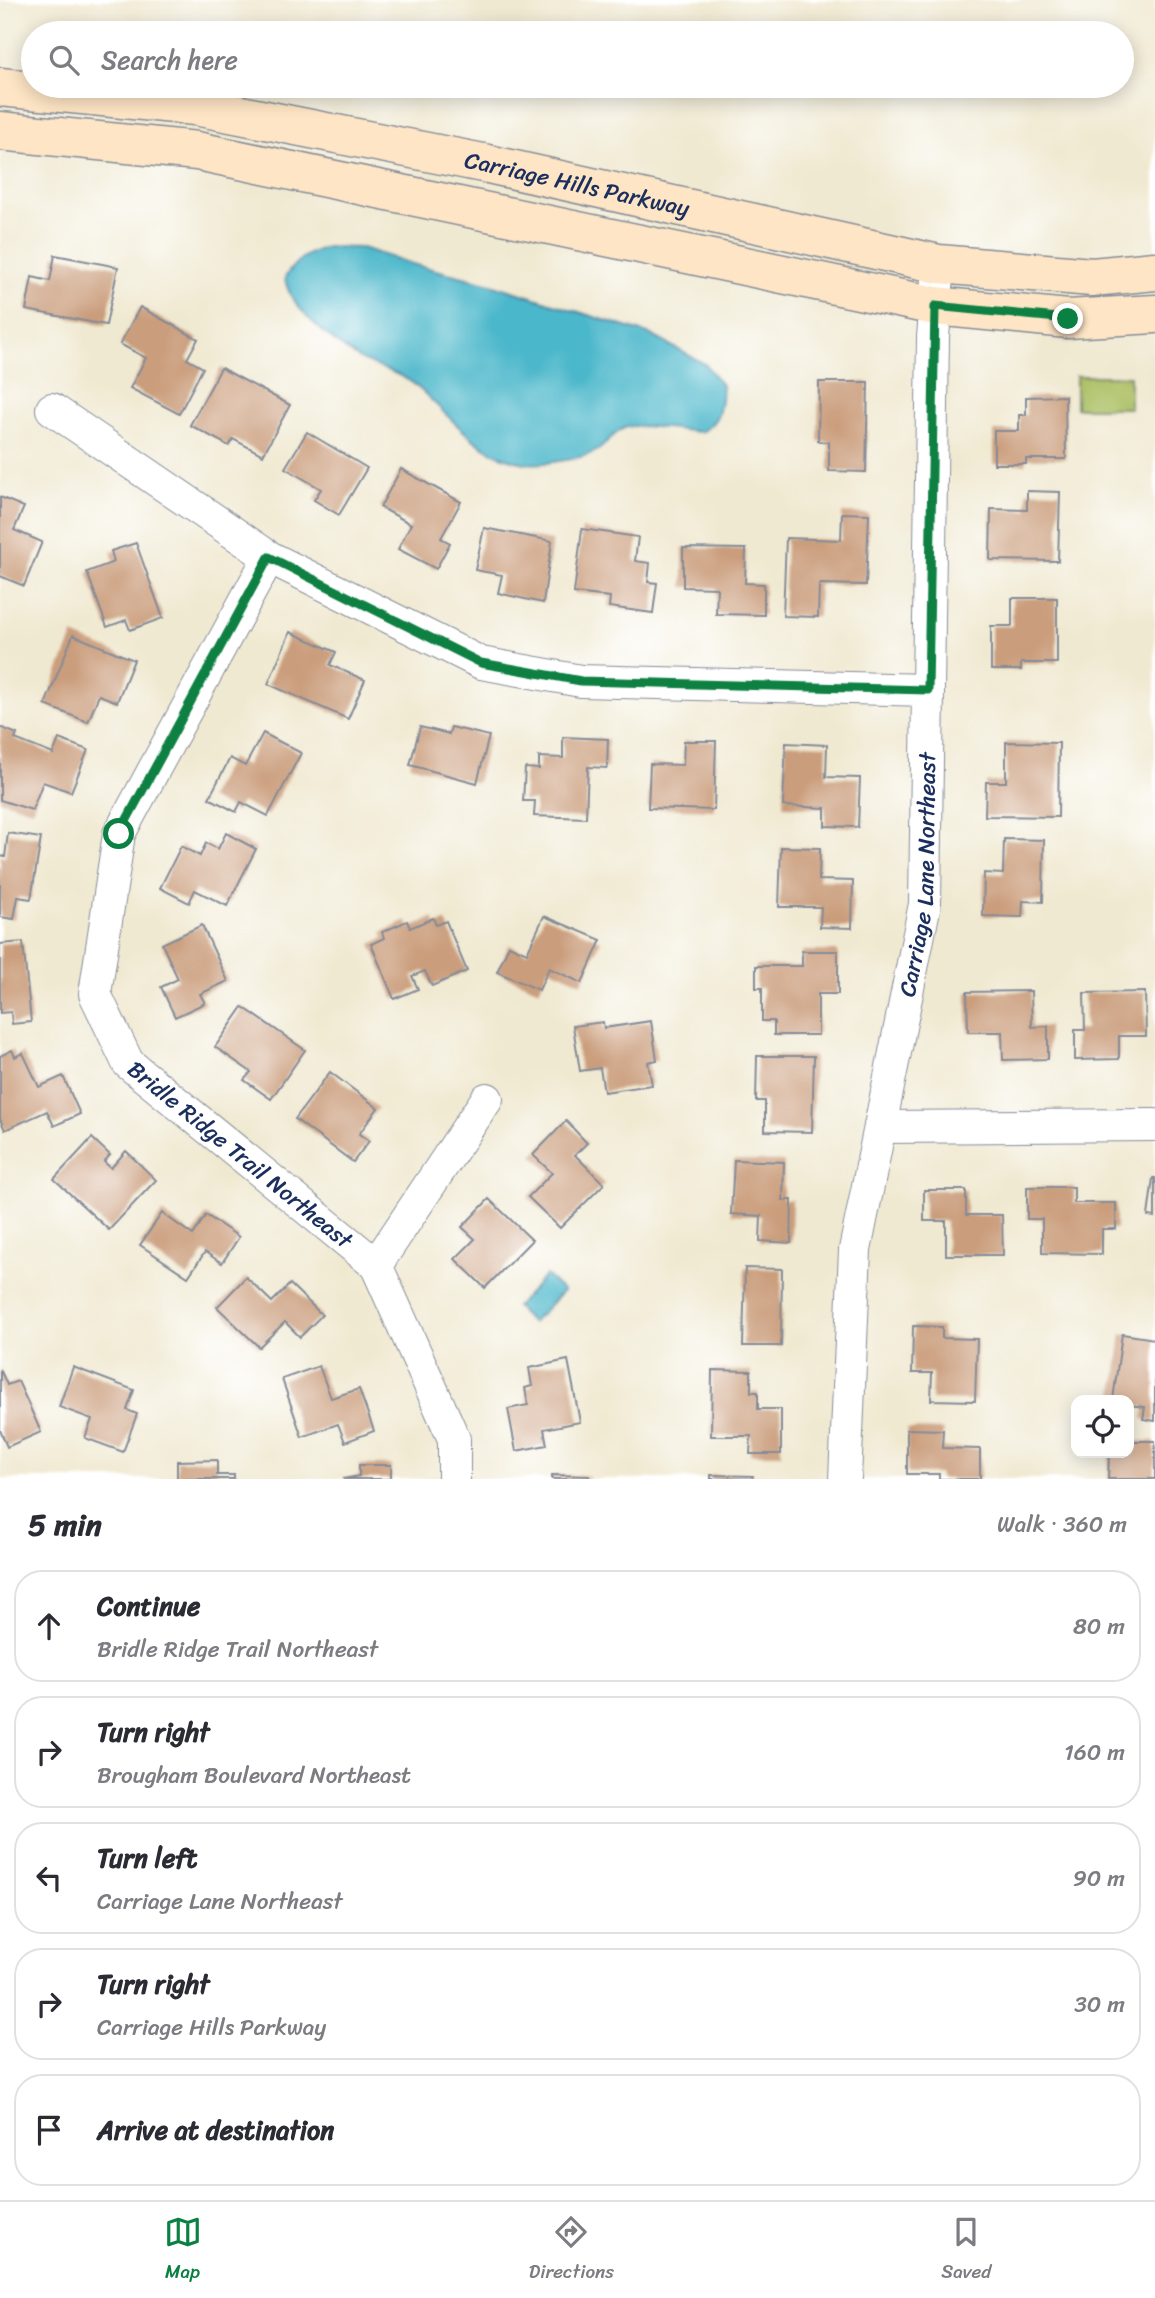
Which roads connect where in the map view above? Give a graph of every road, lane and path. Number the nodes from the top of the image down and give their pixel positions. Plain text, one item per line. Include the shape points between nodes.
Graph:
1 (0, 87) edge
2 (21, 89) edge
3 (113, 98) edge
4 (0, 131) edge
5 (939, 264) junction
6 (1155, 271) edge
7 (935, 306) junction
8 (1155, 314) edge
9 (52, 409) dead end
10 (269, 557) junction
11 (928, 690) junction
12 (487, 1099) dead end
13 (1155, 1125) edge
14 (880, 1127) junction
15 (376, 1265) junction
16 (454, 1479) edge
17 (845, 1479) edge

1 - 2 street, Carriage Hills Parkway
3 - 5 street, Carriage Hills Parkway via 195,106 488,164
4 - 7 street, Carriage Hills Parkway via 197,151
5 - 6 street, Carriage Hills Parkway via 1092,277
5 - 7 street, Carriage Lane Northeast
7 - 8 street, Carriage Hills Parkway via 1068,319
7 - 11 street, Carriage Lane Northeast
9 - 10 street
10 - 11 street via 481,663 581,681
10 - 15 street, Bridle Ridge Trail Northeast via 119,834 95,994 128,1063
11 - 14 street, Carriage Lane Northeast via 925,904
12 - 15 street
13 - 14 street
14 - 17 street, Carriage Lane Northeast via 855,1250
15 - 16 street, Bridle Ridge Trail Northeast via 454,1438

